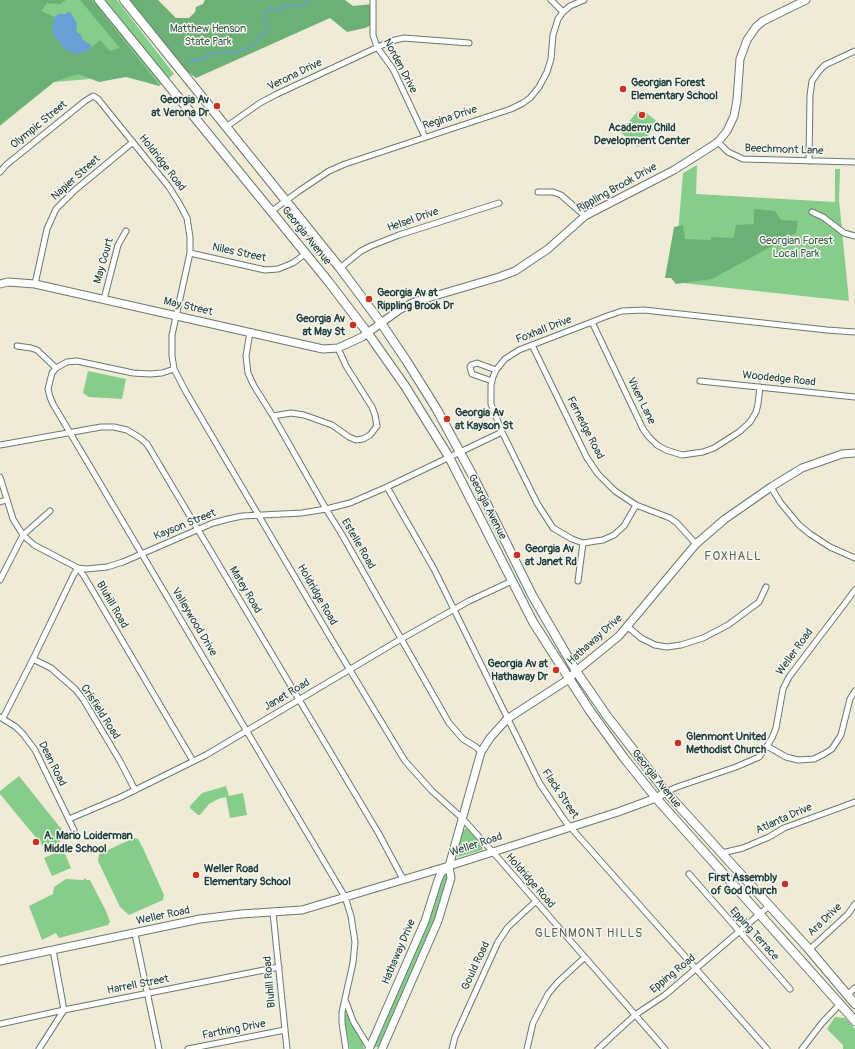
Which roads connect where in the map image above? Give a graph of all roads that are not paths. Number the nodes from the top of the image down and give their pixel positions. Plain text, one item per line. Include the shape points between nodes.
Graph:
1 (99, 0) edge
2 (124, 0) edge
3 (373, 0) edge
4 (551, 0) edge
5 (584, 0) edge
6 (806, 0) edge
7 (563, 12) junction
8 (469, 43) dead end
9 (377, 47) junction
10 (855, 51) edge
11 (93, 96) joint
12 (226, 127) junction
13 (425, 137) junction
14 (133, 142) junction
15 (718, 142) junction
16 (809, 161) junction
17 (855, 162) edge
18 (0, 172) edge
19 (538, 192) dead end
20 (286, 202) junction
21 (499, 203) dead end
22 (272, 211) junction
23 (812, 212) dead end
24 (585, 216) junction
25 (126, 231) dead end
26 (855, 236) edge
27 (190, 253) junction
28 (306, 254) junction
29 (340, 268) junction
30 (0, 284) edge
31 (35, 284) junction
32 (104, 299) junction
33 (176, 316) junction
34 (592, 322) junction
35 (381, 323) junction
36 (250, 332) junction
37 (368, 332) junction
38 (855, 332) edge
39 (532, 345) junction
40 (17, 346) dead end
41 (338, 348) junction
42 (56, 368) junction
43 (174, 369) junction
44 (496, 370) junction
45 (700, 381) dead end
46 (492, 382) junction
47 (760, 387) junction
48 (855, 397) edge
49 (273, 416) junction
50 (70, 432) junction
51 (502, 432) junction
52 (0, 445) edge
53 (460, 452) junction
54 (855, 453) edge
55 (449, 457) junction
56 (0, 477) edge
57 (386, 487) junction
58 (771, 487) junction
59 (6, 500) junction
60 (0, 502) edge
61 (636, 505) junction
62 (326, 509) junction
63 (50, 511) dead end
64 (259, 516) junction
65 (198, 530) junction
66 (23, 535) junction
67 (583, 543) junction
68 (696, 544) junction
69 (142, 554) junction
70 (855, 558) edge
71 (78, 568) junction
72 (0, 580) edge
73 (512, 581) junction
74 (578, 581) dead end
75 (766, 587) dead end
76 (855, 590) edge
77 (454, 610) junction
78 (628, 628) junction
79 (401, 639) junction
80 (33, 659) junction
81 (350, 670) junction
82 (576, 671) junction
83 (569, 679) junction
84 (855, 691) edge
85 (299, 700) junction
86 (1, 718) edge
87 (507, 719) junction
88 (247, 731) junction
89 (767, 746) junction
90 (482, 752) junction
91 (193, 761) junction
92 (135, 790) junction
93 (666, 792) junction
94 (656, 798) junction
95 (855, 802) edge
96 (462, 818) junction
97 (69, 819) junction
98 (570, 826) junction
99 (74, 830) dead end
100 (492, 852) junction
101 (722, 853) junction
102 (449, 866) junction
103 (689, 874) dead end
104 (403, 879) junction
105 (345, 897) junction
106 (535, 902) junction
107 (855, 904) edge
108 (769, 906) junction
109 (273, 913) junction
110 (760, 914) junction
111 (739, 932) junction
112 (135, 934) junction
113 (52, 950) junction
114 (809, 950) junction
115 (584, 958) junction
116 (0, 961) edge
117 (279, 967) junction
118 (696, 969) junction
119 (855, 988) edge
120 (790, 989) dead end
121 (147, 994) junction
122 (847, 995) junction
123 (346, 1002) junction
124 (840, 1004) junction
125 (855, 1004) edge
126 (64, 1010) junction
127 (635, 1015) junction
128 (855, 1021) edge
129 (0, 1024) edge
130 (284, 1030) junction
131 (369, 1048) edge
132 (39, 1049) edge
133 (159, 1049) edge
134 (188, 1049) edge
135 (287, 1049) edge
136 (346, 1049) edge
137 (382, 1049) edge
138 (452, 1049) edge
139 (527, 1049) edge
140 (598, 1049) edge
141 (665, 1049) edge
142 (767, 1049) edge
143 (802, 1049) edge

1 - 22 main road, Georgia Avenue
2 - 12 main road, Georgia Avenue
3 - 9 street, Norden Drive via 373,35
4 - 7 street
5 - 7 street
6 - 15 street, Rippling Brook Drive via 764,20 747,40 740,59 734,116 731,125
7 - 13 street, Regina Drive via 553,35 548,72 530,98 511,109
8 - 9 street, Verona Drive via 404,38
9 - 12 street, Verona Drive via 260,103
9 - 13 street, Norden Drive via 393,69
10 - 16 street via 825,65 812,81
11 - 14 street, Holdridge Road
11 - 18 street, Olympic Street
12 - 20 main road, Georgia Avenue
13 - 20 street, Regina Drive via 329,171
14 - 27 street, Holdridge Road via 169,187 187,218
14 - 31 street, Napier Street via 56,209 47,229
15 - 16 street, Beechmont Lane via 728,152 742,159
15 - 24 street, Rippling Brook Drive via 674,170
16 - 17 street, Beechmont Lane
19 - 24 street via 561,195
20 - 22 street, Regina Drive
20 - 29 main road, Georgia Avenue
21 - 29 street, Helsel Drive via 371,246
22 - 28 main road, Georgia Avenue
23 - 26 street
24 - 35 street, Rippling Brook Drive via 548,249 515,271 414,302
25 - 32 street, May Court via 118,245
27 - 28 street, Niles Street via 265,270 278,269
27 - 33 street, Holdridge Road
28 - 37 main road, Georgia Avenue
29 - 35 main road, Georgia Avenue
30 - 31 street, May Street
31 - 32 street, May Street
32 - 33 street, May Street
33 - 36 street, May Street
33 - 43 street, Holdridge Road via 172,335
34 - 38 street, Foxhall Drive via 622,311 644,310
34 - 39 street, Foxhall Drive
34 - 47 street, Vixen Lane via 643,429 657,445 666,450 682,455 704,452 739,432 756,412
35 - 37 street, Rippling Brook Drive
35 - 53 main road, Georgia Avenue via 436,408
36 - 41 street, May Street via 323,349
36 - 49 street, Estelle Road via 246,356 248,373
37 - 41 street, May Street
37 - 55 main road, Georgia Avenue
39 - 44 street, Foxhall Drive via 511,354
39 - 61 street, Fernedge Road via 587,458 598,474
40 - 42 street via 37,350
41 - 49 street via 376,415 377,426 370,435 356,440 332,425 304,415 291,413
42 - 43 street via 67,362 77,361 144,374
42 - 50 street, Valleywood Drive via 48,389 53,404
43 - 64 street, Holdridge Road
44 - 46 street, Foxhall Drive
44 - 46 street via 477,363 470,367 475,375
45 - 47 street, Woodedge Road
46 - 51 street, Foxhall Drive via 491,404
47 - 48 street, Woodedge Road
49 - 62 street, Estelle Road
50 - 52 street, Matey Road
50 - 65 street, Matey Road via 114,427 127,430 140,438 155,456
50 - 69 street, Valleywood Drive
51 - 53 street, Kayson Street
51 - 67 street, Foxhall Drive via 548,522 560,533
53 - 55 street, Kayson Street
53 - 82 main road, Georgia Avenue via 532,595
54 - 58 street, Hathaway Drive via 842,454 809,465
55 - 57 street, Kayson Street
55 - 73 main road, Georgia Avenue
56 - 59 street
57 - 62 street, Kayson Street via 350,503
57 - 77 street, Flack Street via 434,569
58 - 68 street, Hathaway Drive via 725,519
58 - 70 street via 804,530 830,547
59 - 60 street
59 - 66 street via 13,519
61 - 67 street via 624,526 614,535 603,540
61 - 68 street, Fernedge Road via 670,518
62 - 64 street, Kayson Street
62 - 79 street, Estelle Road
63 - 66 street
64 - 65 street, Kayson Street via 228,519
64 - 81 street, Holdridge Road
65 - 69 street, Kayson Street
65 - 85 street, Matey Road
66 - 71 street via 34,545
66 - 72 street
67 - 74 street
68 - 78 street, Hathaway Drive
69 - 71 street, Kayson Street via 107,568
69 - 88 street, Valleywood Drive
71 - 80 street
71 - 91 street, Bluhill Road
73 - 77 street, Janet Road
73 - 83 main road, Georgia Avenue
75 - 78 street via 759,602 728,625 703,638 681,645 655,645
76 - 89 street, Weller Road via 789,677 783,689 776,728
77 - 79 street, Janet Road
77 - 87 street, Flack Street
78 - 82 street, Hathaway Drive
79 - 81 street, Janet Road
79 - 90 street, Estelle Road via 449,723 464,739
80 - 86 street
80 - 92 street, Crisfield Road via 52,668 82,699
81 - 85 street, Janet Road
81 - 96 street, Holdridge Road via 405,761 432,791
82 - 83 street, Hathaway Drive
82 - 93 main road, Georgia Avenue
83 - 87 street, Hathaway Drive
83 - 94 main road, Georgia Avenue via 624,758
84 - 89 street via 850,699 841,735 832,749 824,754 814,759 798,760 786,757
85 - 88 street, Janet Road
85 - 104 street, Matey Road
86 - 97 street, Dean Road via 16,727 35,750
87 - 90 street, Hathaway Drive via 490,738
87 - 98 street, Flack Street via 540,784
88 - 91 street, Janet Road
88 - 105 street, Valleywood Drive
89 - 93 street, Weller Road via 752,761
90 - 96 street, Hathaway Drive
91 - 92 street, Janet Road
92 - 97 street, Janet Road
93 - 94 street, Weller Road
93 - 101 main road, Georgia Avenue
94 - 98 street, Weller Road
94 - 110 main road, Georgia Avenue
95 - 101 street, Atlanta Drive via 784,828 743,848
96 - 100 street, Holdridge Road
96 - 102 street, Hathaway Drive
97 - 99 street, Dean Road
98 - 100 street, Weller Road
98 - 118 street, Flack Street
100 - 102 street, Weller Road
100 - 106 street, Holdridge Road
101 - 108 main road, Georgia Avenue
102 - 104 street, Weller Road
102 - 131 street, Hathaway Drive via 438,880 418,937
102 - 137 street, Hathaway Drive via 451,878 438,921
103 - 111 street, Epping Terrace
104 - 105 street, Weller Road
105 - 109 street, Weller Road via 302,910
105 - 123 street, Valleywood Drive via 352,916 355,942
106 - 115 street, Holdridge Road
106 - 138 street, Gould Road via 508,928 498,942
107 - 114 street, Ara Drive via 848,914
108 - 110 street, Epping Road
108 - 114 main road, Georgia Avenue
109 - 112 street, Weller Road via 222,916
109 - 117 street, Bluhill Road
110 - 111 street, Epping Road
110 - 124 main road, Georgia Avenue
111 - 118 street, Epping Road
111 - 120 street, Epping Terrace
112 - 113 street, Weller Road
112 - 121 street
113 - 116 street, Weller Road
113 - 126 street
114 - 122 main road, Georgia Avenue
115 - 127 street, Holdridge Road
115 - 139 street via 548,994 533,1023
117 - 121 street, Harrell Street
117 - 130 street, Bluhill Road
118 - 127 street, Epping Road via 665,995
118 - 142 street, Flack Street
119 - 122 street
121 - 126 street, Harrell Street
121 - 133 street
122 - 125 main road, Georgia Avenue
123 - 131 street via 353,1021
123 - 136 street, Valleywood Drive via 342,1012
124 - 128 main road, Georgia Avenue
124 - 143 street
126 - 129 street, Harrell Street
126 - 132 street
127 - 140 street, Epping Road
127 - 141 street, Holdridge Road
130 - 134 street, Farthing Drive
130 - 135 street, Bluhill Road

